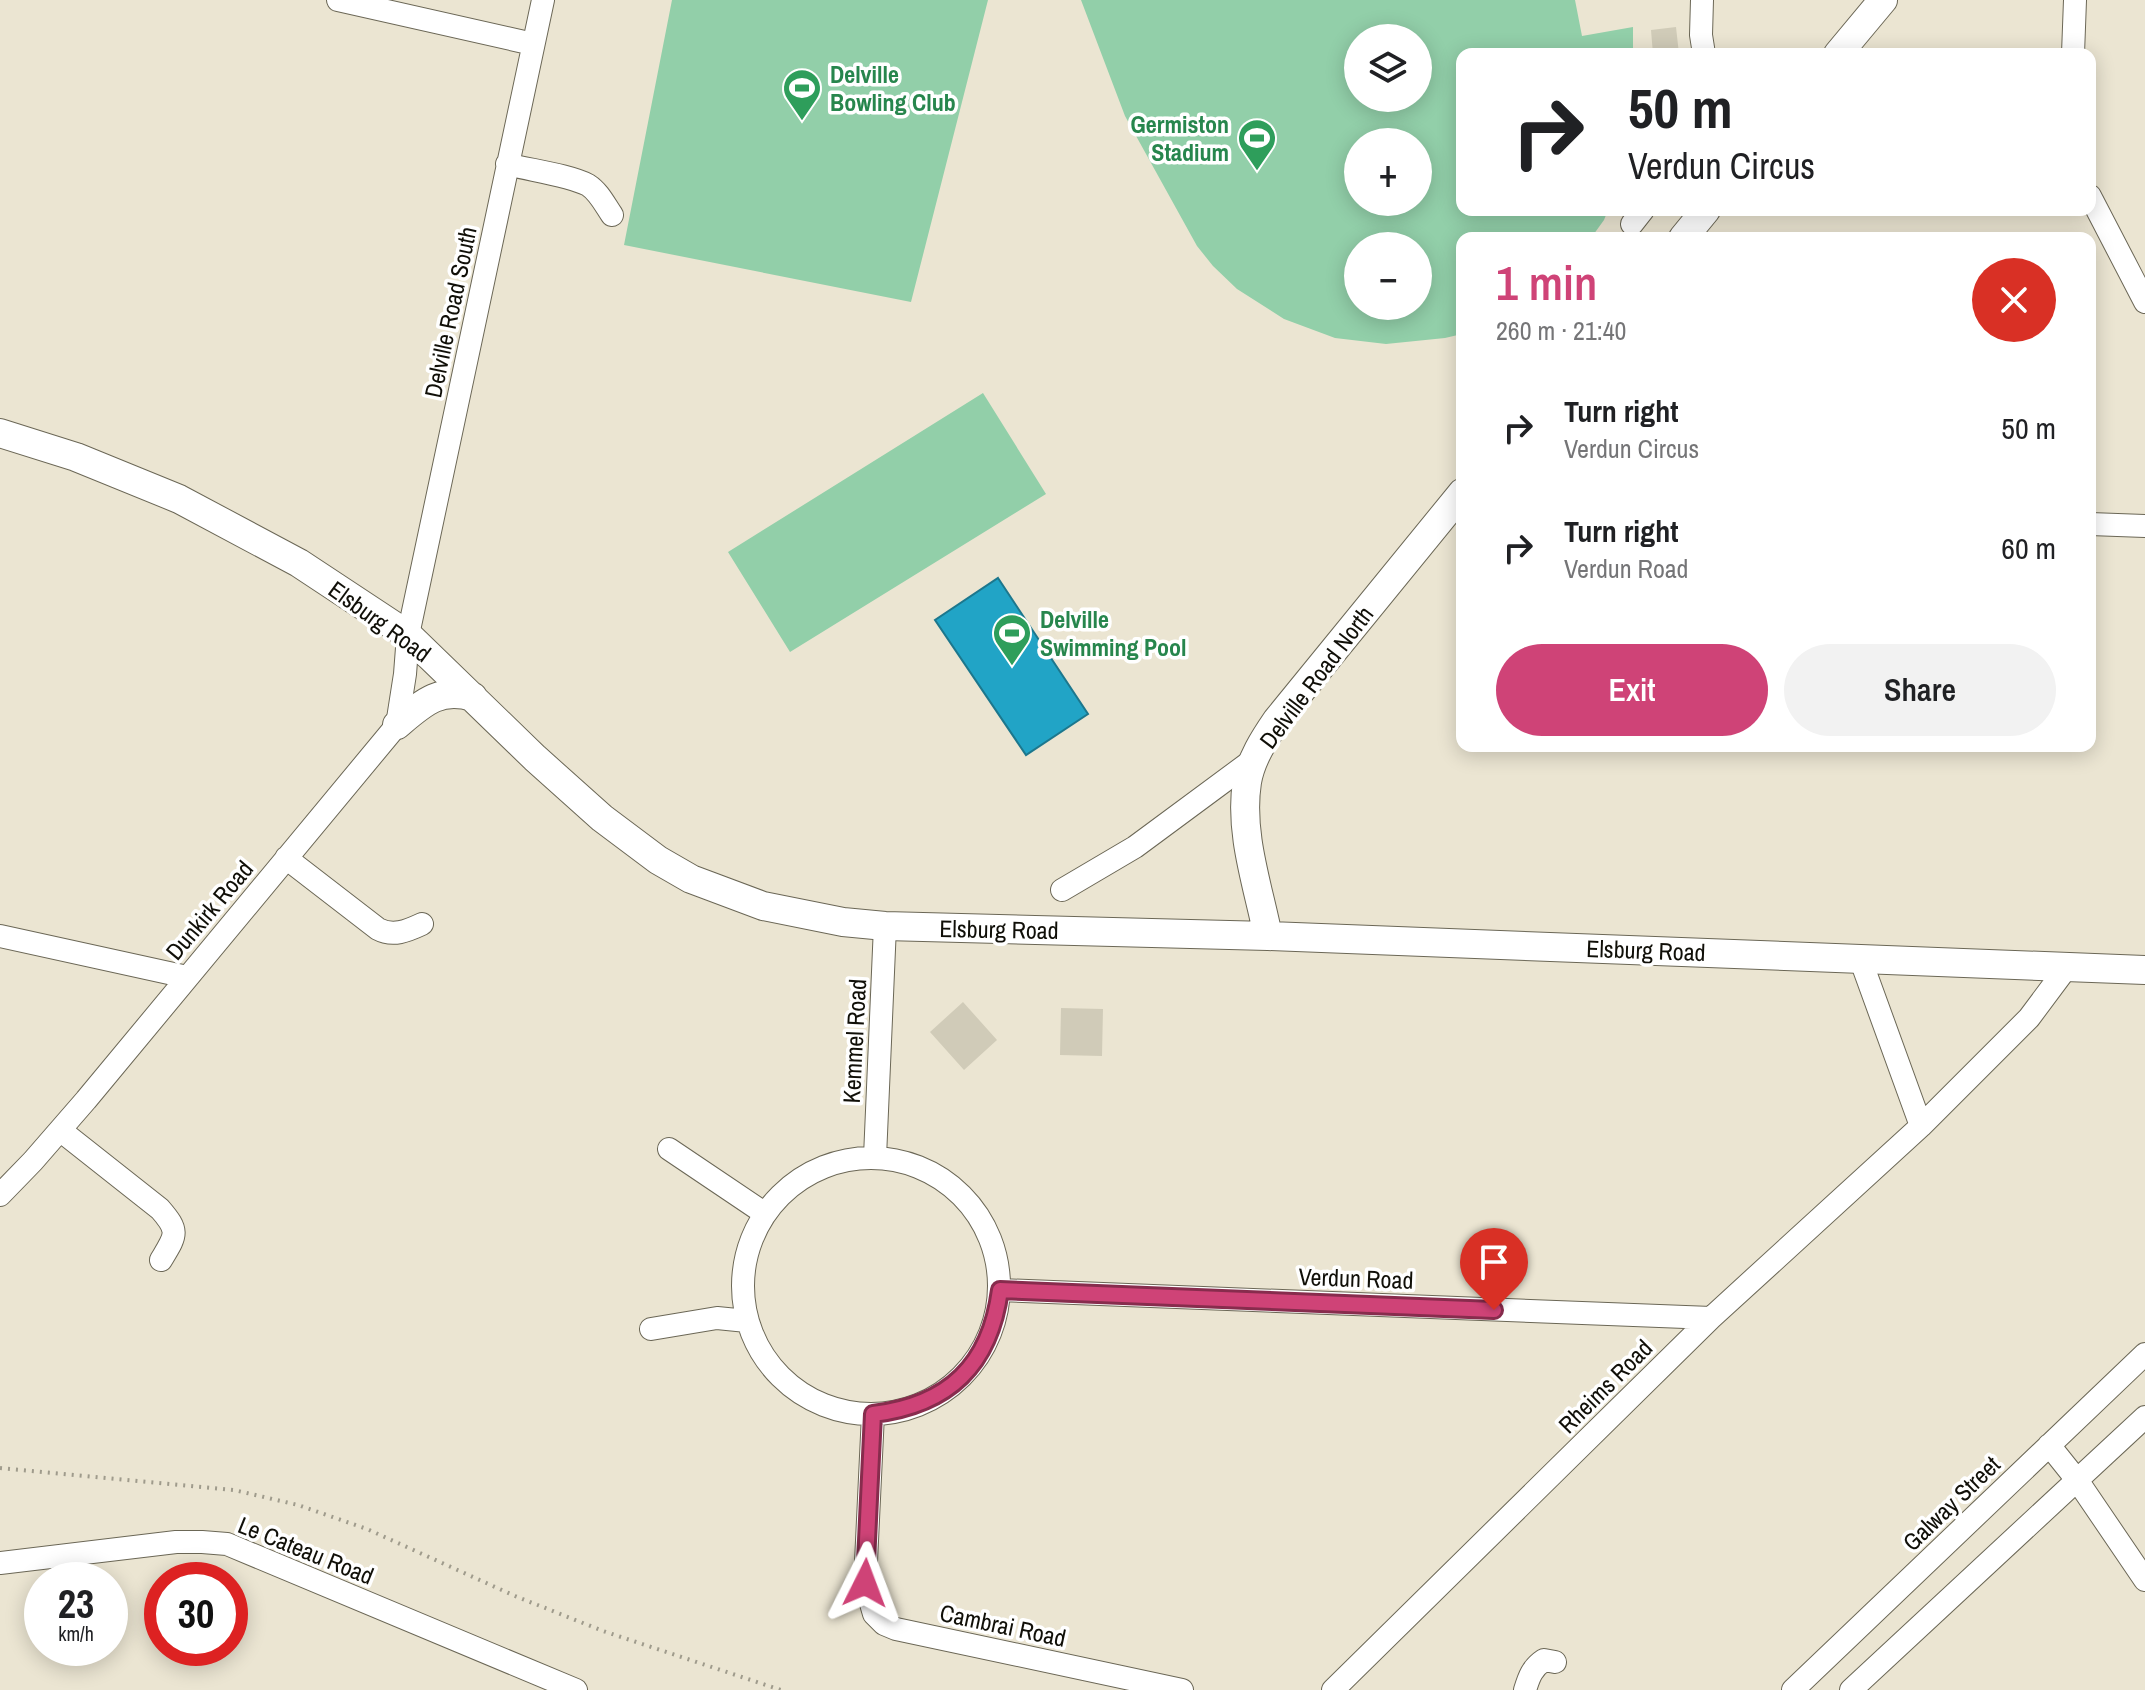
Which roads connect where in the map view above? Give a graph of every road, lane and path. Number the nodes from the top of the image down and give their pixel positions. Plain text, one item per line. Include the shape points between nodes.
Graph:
1 (338, 0) edge
2 (543, 0) edge
3 (1702, 0) edge
4 (1883, 0) edge
5 (2075, 0) edge
6 (533, 44) junction
7 (1703, 48) edge
8 (1843, 48) edge
9 (2073, 48) edge
10 (507, 164) junction
11 (2096, 208) edge
12 (612, 215) dead end
13 (1701, 216) edge
14 (1688, 232) edge
15 (2145, 302) edge
16 (0, 433) edge
17 (1456, 503) edge
18 (2096, 524) edge
19 (2145, 526) edge
20 (408, 635) junction
21 (473, 697) junction
22 (397, 725) junction
23 (1254, 759) junction
24 (286, 858) junction
25 (1062, 890) dead end
26 (422, 924) dead end
27 (885, 926) junction
28 (0, 936) edge
29 (1268, 936) junction
30 (1860, 958) junction
31 (2067, 967) junction
32 (2145, 970) edge
33 (187, 977) junction
34 (1921, 1126) junction
35 (60, 1130) junction
36 (669, 1149) dead end
37 (875, 1157) junction
38 (0, 1195) edge
39 (764, 1213) junction
40 (161, 1260) dead end
41 (1000, 1290) junction
42 (1711, 1318) junction
43 (747, 1321) junction
44 (651, 1329) dead end
45 (2145, 1354) edge
46 (873, 1414) junction
47 (2145, 1417) edge
48 (2049, 1445) junction
49 (0, 1468) edge
50 (2077, 1480) junction
51 (0, 1563) edge
52 (2145, 1580) edge
53 (1555, 1662) dead end
54 (576, 1690) edge
55 (781, 1690) edge
56 (1182, 1690) edge
57 (1333, 1690) edge
58 (1525, 1690) edge
59 (1793, 1690) edge
60 (1851, 1690) edge

1 - 6 street
2 - 6 street, Delville Road South
3 - 7 street
4 - 8 main road
5 - 9 street
6 - 10 street, Delville Road South
10 - 12 street via 588,186
10 - 20 street, Delville Road South
11 - 15 street
13 - 14 main road
16 - 20 main road, Elsburg Road via 179,499 299,563
17 - 23 main road, Delville Road North via 1277,720
18 - 19 street
20 - 21 main road, Elsburg Road
20 - 22 street
21 - 22 main road via 434,697
21 - 27 main road, Elsburg Road via 602,818 691,879 763,906
22 - 24 street, Dunkirk Road
23 - 25 street via 1135,847
23 - 29 main road, Delville Road North via 1247,780 1246,822
24 - 26 street via 388,934
24 - 33 street, Dunkirk Road
27 - 29 main road, Elsburg Road
27 - 37 street, Kemmel Road
28 - 33 street
29 - 30 main road, Elsburg Road
30 - 31 main road, Elsburg Road
30 - 34 street
31 - 32 main road, Elsburg Road
31 - 34 street, Rheims Road via 2029,1018
33 - 35 street, Dunkirk Road
34 - 42 street, Rheims Road
35 - 38 street, Dunkirk Road
35 - 40 street via 172,1223 174,1238
36 - 39 street
37 - 39 street via 832,1163 806,1175
37 - 41 street via 933,1173 969,1202 993,1243
39 - 43 street via 743,1265
41 - 42 street, Verdun Road
41 - 46 street via 989,1337 962,1377 921,1404
42 - 57 street, Rheims Road
43 - 44 street via 717,1318
43 - 46 street via 757,1347 794,1389 818,1404
45 - 48 street, Galway Street
46 - 56 street, Cambrai Road via 865,1583 874,1614 884,1624
47 - 50 street
48 - 50 street
48 - 59 street, Galway Street
49 - 55 path via 234,1490 298,1505 367,1529 603,1631
50 - 52 street
50 - 60 street
51 - 54 street, Le Cateau Road via 176,1542 227,1544
53 - 58 street via 1536,1665

